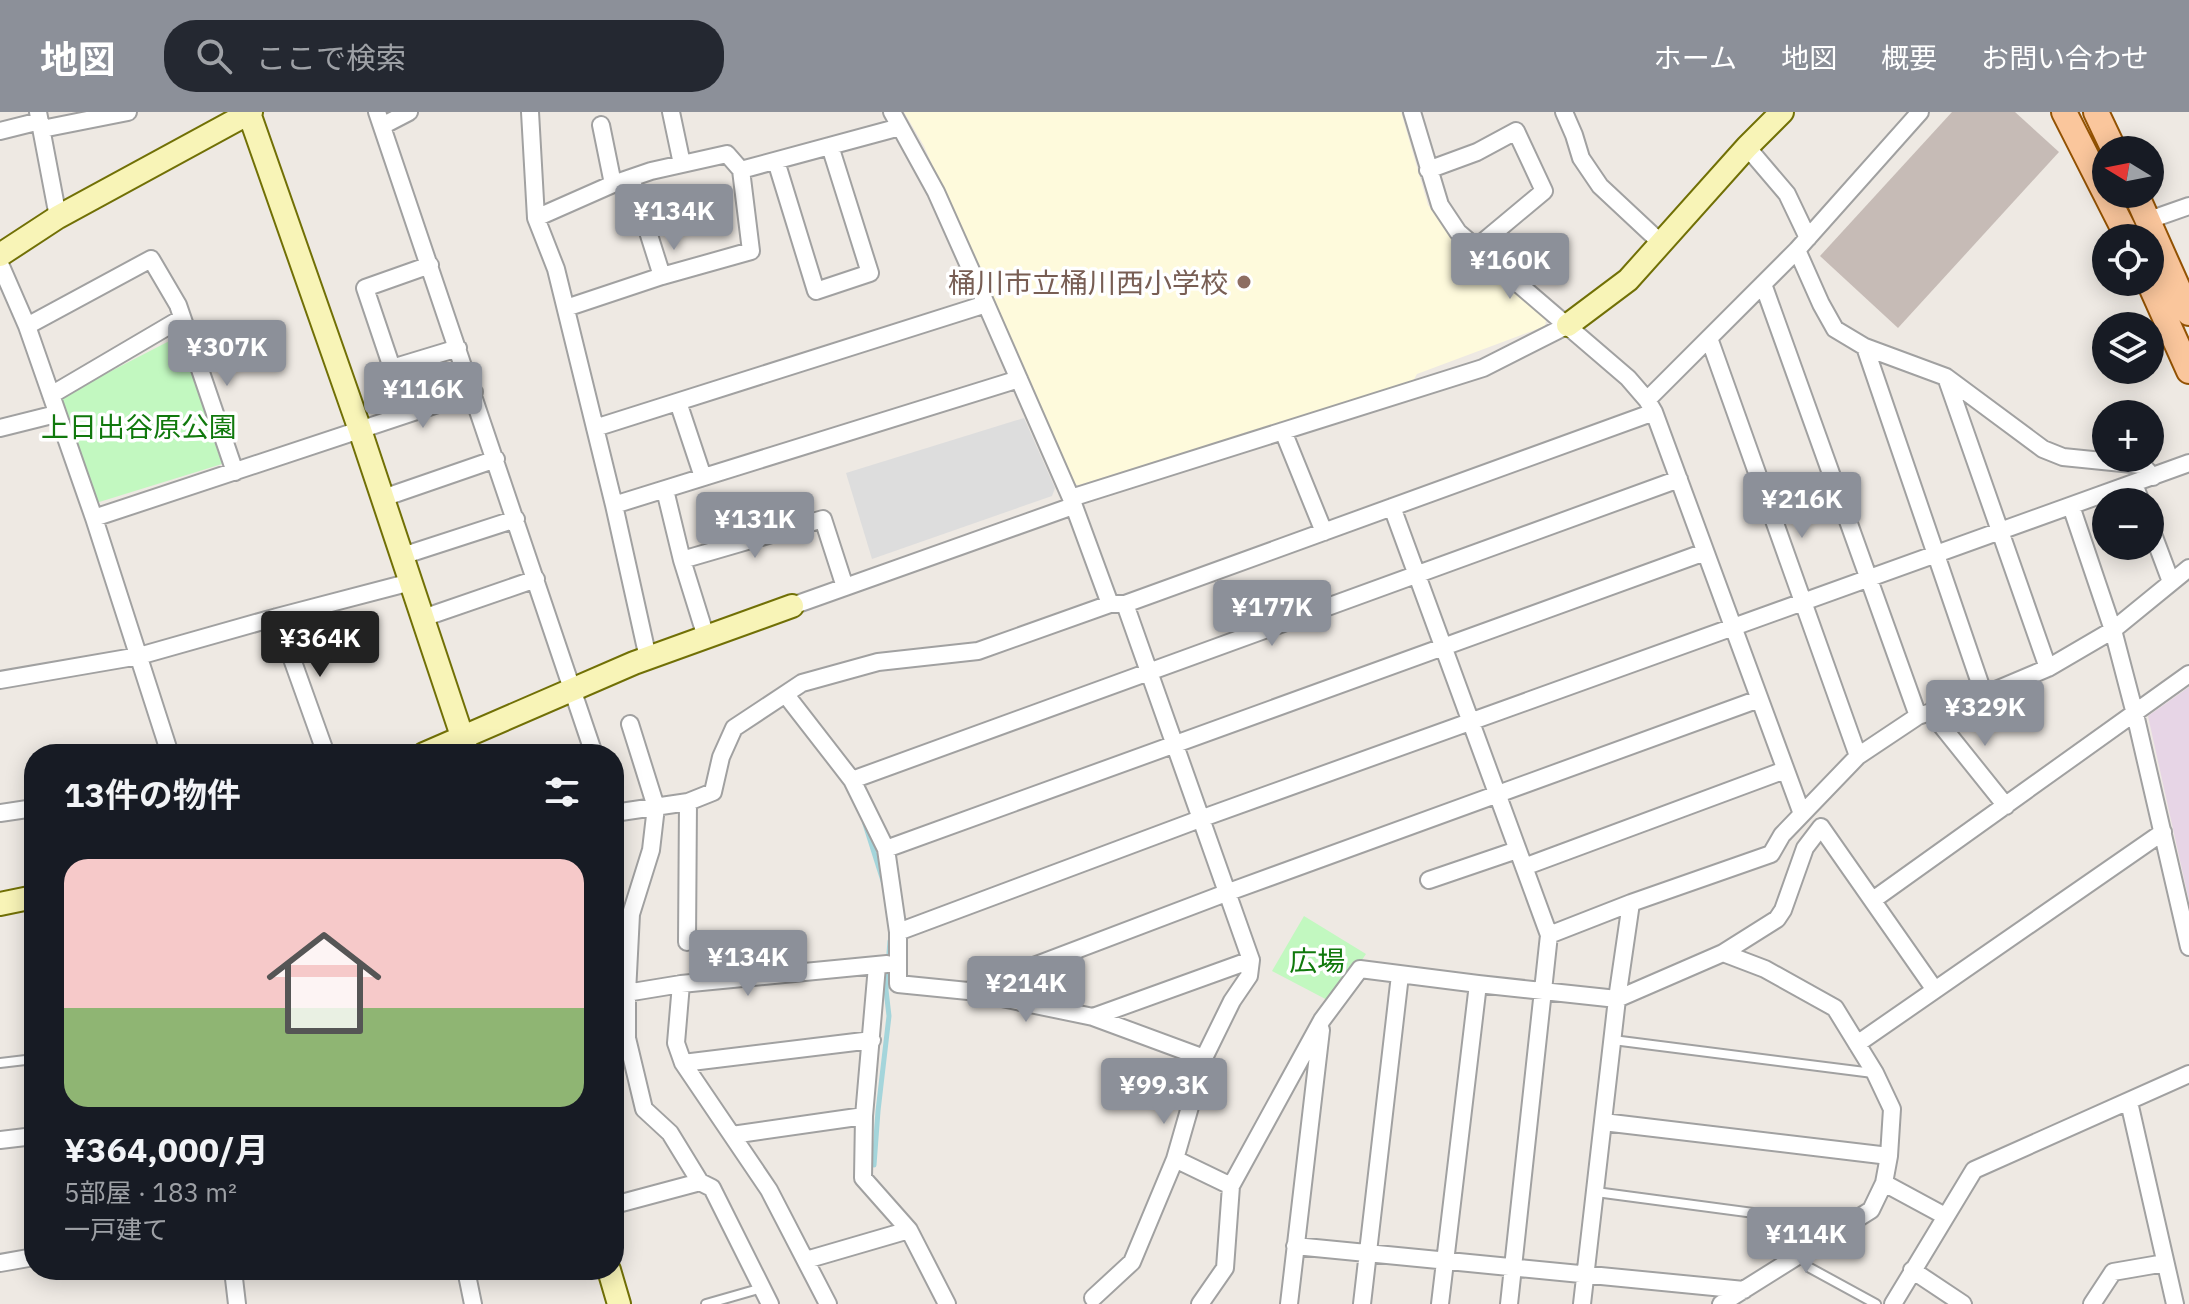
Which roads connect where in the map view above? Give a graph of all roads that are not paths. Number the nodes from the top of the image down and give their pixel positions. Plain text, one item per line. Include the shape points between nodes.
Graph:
1 (128, 112) edge
2 (250, 112) edge
3 (409, 112) edge
4 (530, 112) edge
5 (671, 112) edge
6 (1412, 112) edge
7 (1564, 112) edge
8 (1920, 112) edge
9 (2064, 112) edge
10 (2096, 112) edge
11 (1773, 115) edge
12 (380, 119) edge
13 (896, 120) edge
14 (40, 121) edge
15 (601, 125) dead end
16 (0, 131) edge
17 (2107, 136) edge
18 (830, 146) junction
19 (1747, 147) junction
20 (776, 161) junction
21 (682, 164) junction
22 (741, 170) junction
23 (1428, 170) junction
24 (631, 178) junction
25 (613, 184) junction
26 (2189, 206) edge
27 (2143, 208) edge
28 (58, 217) junction
29 (536, 218) junction
30 (2149, 220) junction
31 (2121, 224) edge
32 (1661, 243) junction
33 (1802, 244) junction
34 (1477, 247) junction
35 (0, 255) edge
36 (0, 264) edge
37 (430, 265) junction
38 (662, 276) junction
39 (1763, 284) junction
40 (2155, 296) edge
41 (986, 304) junction
42 (566, 308) junction
43 (2189, 313) edge
44 (182, 318) junction
45 (1568, 325) junction
46 (27, 326) junction
47 (1709, 338) junction
48 (1865, 347) junction
49 (458, 348) junction
50 (2189, 371) edge
51 (1946, 377) junction
52 (1019, 379) junction
53 (474, 392) junction
54 (51, 395) junction
55 (678, 402) junction
56 (1650, 406) junction
57 (56, 414) junction
58 (0, 428) edge
59 (595, 428) junction
60 (360, 430) junction
61 (1283, 431) junction
62 (496, 459) junction
63 (2189, 463) edge
64 (235, 472) junction
65 (703, 477) junction
66 (2153, 477) junction
67 (1679, 479) junction
68 (2134, 484) junction
69 (2136, 488) edge
70 (665, 490) junction
71 (383, 498) junction
72 (1072, 502) junction
73 (614, 505) junction
74 (2071, 506) junction
75 (1392, 507) junction
76 (94, 518) junction
77 (516, 519) junction
78 (1324, 532) junction
79 (2000, 532) junction
80 (1705, 552) junction
81 (1934, 555) junction
82 (402, 556) junction
83 (682, 560) junction
84 (2163, 560) edge
85 (2189, 568) edge
86 (1416, 575) junction
87 (536, 579) junction
88 (1869, 579) junction
89 (411, 582) junction
90 (2171, 582) junction
91 (845, 587) junction
92 (1803, 603) junction
93 (1118, 604) junction
94 (792, 606) joint
95 (277, 617) junction
96 (423, 618) junction
97 (1733, 628) junction
98 (2113, 630) junction
99 (706, 637) junction
100 (1443, 647) junction
101 (139, 656) junction
102 (648, 658) junction
103 (2048, 668) junction
104 (1149, 672) junction
105 (2189, 674) edge
106 (0, 680) edge
107 (572, 689) junction
108 (786, 695) junction
109 (1984, 695) junction
110 (1759, 699) junction
111 (1925, 713) junction
112 (2135, 714) junction
113 (1470, 722) junction
114 (630, 724) dead end
115 (167, 744) edge
116 (322, 744) edge
117 (465, 744) edge
118 (470, 744) edge
119 (591, 744) edge
120 (1174, 744) junction
121 (1858, 756) junction
122 (1785, 770) junction
123 (852, 780) junction
124 (1497, 794) junction
125 (688, 802) junction
126 (2006, 806) junction
127 (656, 807) junction
128 (24, 809) edge
129 (624, 812) edge
130 (0, 813) edge
131 (1802, 814) junction
132 (1200, 819) junction
133 (2163, 832) junction
134 (886, 849) junction
135 (1517, 850) junction
136 (1524, 867) junction
137 (1429, 880) dead end
138 (1226, 893) junction
139 (24, 899) edge
140 (1873, 900) junction
141 (1631, 903) junction
142 (0, 904) edge
143 (898, 932) junction
144 (1549, 935) junction
145 (687, 942) dead end
146 (2189, 947) edge
147 (1723, 953) junction
148 (1251, 960) junction
149 (897, 962) junction
150 (624, 965) edge
151 (877, 966) junction
152 (1400, 975) junction
153 (681, 984) junction
154 (1478, 984) junction
155 (1935, 990) junction
156 (968, 991) junction
157 (1542, 992) junction
158 (624, 993) edge
159 (1617, 999) junction
160 (1093, 1017) junction
161 (624, 1019) edge
162 (1322, 1020) junction
163 (872, 1040) junction
164 (1612, 1040) junction
165 (1857, 1044) junction
166 (1204, 1058) junction
167 (24, 1060) edge
168 (0, 1063) edge
169 (683, 1063) junction
170 (1875, 1073) junction
171 (2189, 1074) edge
172 (2129, 1102) junction
173 (864, 1116) junction
174 (1603, 1122) junction
175 (732, 1135) junction
176 (24, 1137) edge
177 (0, 1140) edge
178 (1889, 1156) junction
179 (1175, 1159) junction
180 (700, 1182) junction
181 (1884, 1183) junction
182 (1231, 1186) junction
183 (1595, 1192) junction
184 (624, 1202) edge
185 (1945, 1216) junction
186 (1847, 1226) junction
187 (909, 1230) junction
188 (1295, 1246) junction
189 (1368, 1253) junction
190 (24, 1259) edge
191 (806, 1260) junction
192 (1445, 1261) junction
193 (0, 1263) edge
194 (2165, 1263) junction
195 (1514, 1267) junction
196 (1810, 1268) dead end
197 (1912, 1270) junction
198 (1585, 1275) junction
199 (234, 1280) edge
200 (468, 1280) edge
201 (612, 1280) edge
202 (762, 1288) junction
203 (1744, 1290) junction
204 (1093, 1298) dead end
205 (940, 1302) edge
206 (237, 1304) edge
207 (473, 1304) edge
208 (619, 1304) edge
209 (706, 1304) edge
210 (770, 1304) edge
211 (828, 1304) edge
212 (1200, 1304) edge
213 (1289, 1304) edge
214 (1362, 1304) edge
215 (1440, 1304) edge
216 (1509, 1304) edge
217 (1582, 1304) edge
218 (1721, 1304) edge
219 (1876, 1304) edge
220 (1893, 1304) edge
221 (1963, 1304) edge
222 (2092, 1304) edge
223 (2175, 1304) edge

1 - 14 street
2 - 28 street
2 - 60 street
3 - 12 street
4 - 29 street
5 - 21 street
6 - 23 street
7 - 32 street via 1581,158 1600,186
8 - 33 street
9 - 31 main road
10 - 17 main road
11 - 19 street
12 - 37 street
13 - 18 street
13 - 41 street via 936,192
14 - 16 street
14 - 28 street
15 - 25 street
18 - 20 street
18 - 20 street via 870,273 816,291
19 - 32 street
19 - 33 street via 1787,194
20 - 22 street
21 - 22 street via 727,154
21 - 24 street
22 - 38 street via 751,251
23 - 34 street via 1440,205 1458,232
23 - 34 street via 1516,131 1544,191
24 - 25 street
24 - 38 street
25 - 29 street
26 - 30 street
27 - 30 main road
28 - 35 street
29 - 42 street
30 - 43 main road
32 - 45 street via 1628,280
33 - 39 street
33 - 48 street via 1821,304 1835,329
34 - 45 street
36 - 46 street
37 - 49 street
37 - 49 street via 365,288 374,315 392,368
38 - 42 street
39 - 47 street
39 - 88 street
40 - 50 main road
41 - 52 street
41 - 55 street
42 - 59 street
44 - 46 street via 151,259
44 - 54 street
44 - 64 street
45 - 56 street via 1628,378
45 - 61 street via 1483,368
46 - 54 street
47 - 56 street
47 - 92 street
48 - 51 street
48 - 81 street
49 - 53 street
51 - 66 street via 2043,449 2063,457 2142,465
51 - 79 street
52 - 65 street
52 - 72 street
53 - 60 street
53 - 62 street
54 - 57 street
55 - 59 street
55 - 65 street
56 - 67 street
56 - 75 street
57 - 58 street
57 - 76 street
59 - 73 street
60 - 64 street
60 - 71 street
61 - 72 street
61 - 78 street
62 - 71 street
62 - 77 street
63 - 66 street
64 - 76 street
65 - 70 street
66 - 68 street
67 - 80 street
67 - 86 street
68 - 69 street
68 - 74 street
70 - 73 street
70 - 83 street
71 - 82 street
72 - 91 street
72 - 93 street
73 - 102 street
74 - 79 street
74 - 98 street
75 - 78 street
75 - 86 street
76 - 101 street
77 - 82 street
77 - 87 street
78 - 93 street
79 - 81 street
79 - 103 street
80 - 97 street
80 - 100 street
81 - 88 street
81 - 109 street
82 - 89 street
83 - 91 street via 823,519
83 - 99 street
84 - 90 street
85 - 90 street
86 - 100 street
86 - 104 street
87 - 96 street
87 - 107 street
88 - 92 street
88 - 111 street
89 - 95 street
89 - 96 street
90 - 98 street
91 - 94 street
92 - 97 street
92 - 121 street
93 - 104 street
93 - 108 street via 978,651 878,662 802,683
94 - 99 street
95 - 101 street
95 - 116 street
96 - 117 street
97 - 110 street
97 - 113 street
98 - 103 street
98 - 112 street
99 - 102 street
100 - 113 street
100 - 120 street
101 - 106 street
101 - 115 street
102 - 107 street
103 - 109 street
104 - 120 street
104 - 123 street
105 - 112 street
107 - 118 street
107 - 119 street
108 - 123 street
108 - 125 street via 734,728 713,792
109 - 111 street
110 - 122 street
110 - 124 street
111 - 121 street
111 - 126 street via 1937,720
112 - 126 street
112 - 133 street
113 - 124 street
113 - 132 street
114 - 127 street
120 - 132 street
120 - 134 street
121 - 131 street
122 - 131 street
122 - 136 street
123 - 134 street
124 - 135 street
124 - 138 street
125 - 127 street
125 - 145 street
126 - 140 street
127 - 129 street
127 - 150 street
128 - 130 street
131 - 141 street via 1771,854
132 - 138 street
132 - 143 street
133 - 146 street
133 - 155 street
134 - 143 street
135 - 136 street
135 - 137 street
136 - 144 street
138 - 148 street
138 - 156 street
139 - 142 street
140 - 147 street via 1821,827 1807,842 1777,919
140 - 155 street
141 - 144 street
141 - 159 street
143 - 149 street
144 - 157 street
147 - 159 street
147 - 165 street via 1765,969 1835,1008
148 - 160 street
148 - 166 street via 1249,976
149 - 151 street
149 - 156 street via 898,984
151 - 153 street
151 - 163 street
152 - 154 street
152 - 162 street via 1360,969
152 - 189 street
153 - 158 street
153 - 169 street via 676,1043
154 - 157 street
154 - 192 street
155 - 165 street
156 - 160 street
157 - 159 street
157 - 195 street
159 - 164 street
160 - 166 street
161 - 180 street via 644,1109 670,1133
162 - 182 street
162 - 188 street
163 - 169 street
163 - 173 street
164 - 170 lane
164 - 174 street
165 - 170 street
166 - 179 street
167 - 168 lane
169 - 175 street
170 - 178 street via 1892,1109
171 - 172 street
172 - 185 street via 1974,1170
172 - 194 street
173 - 175 street
173 - 187 street via 863,1178
174 - 178 street
174 - 183 street
175 - 191 street
176 - 177 street
178 - 181 street
179 - 182 street
179 - 204 street via 1132,1262
180 - 184 street
180 - 202 street via 712,1188
181 - 185 street
181 - 186 street via 1871,1210
182 - 212 street via 1225,1268
183 - 186 lane
183 - 198 street
185 - 197 street
186 - 203 street
187 - 191 street
187 - 205 street
188 - 189 street
188 - 213 street
189 - 192 street
189 - 214 street
190 - 193 street
191 - 211 street
192 - 195 street
192 - 215 street
194 - 222 street via 2113,1272
194 - 223 street
195 - 198 street
195 - 216 street
196 - 219 lane
197 - 220 street
197 - 221 street
198 - 203 street
198 - 217 street
199 - 206 street
200 - 207 street
201 - 208 street
202 - 209 lane
202 - 210 street
203 - 218 street

